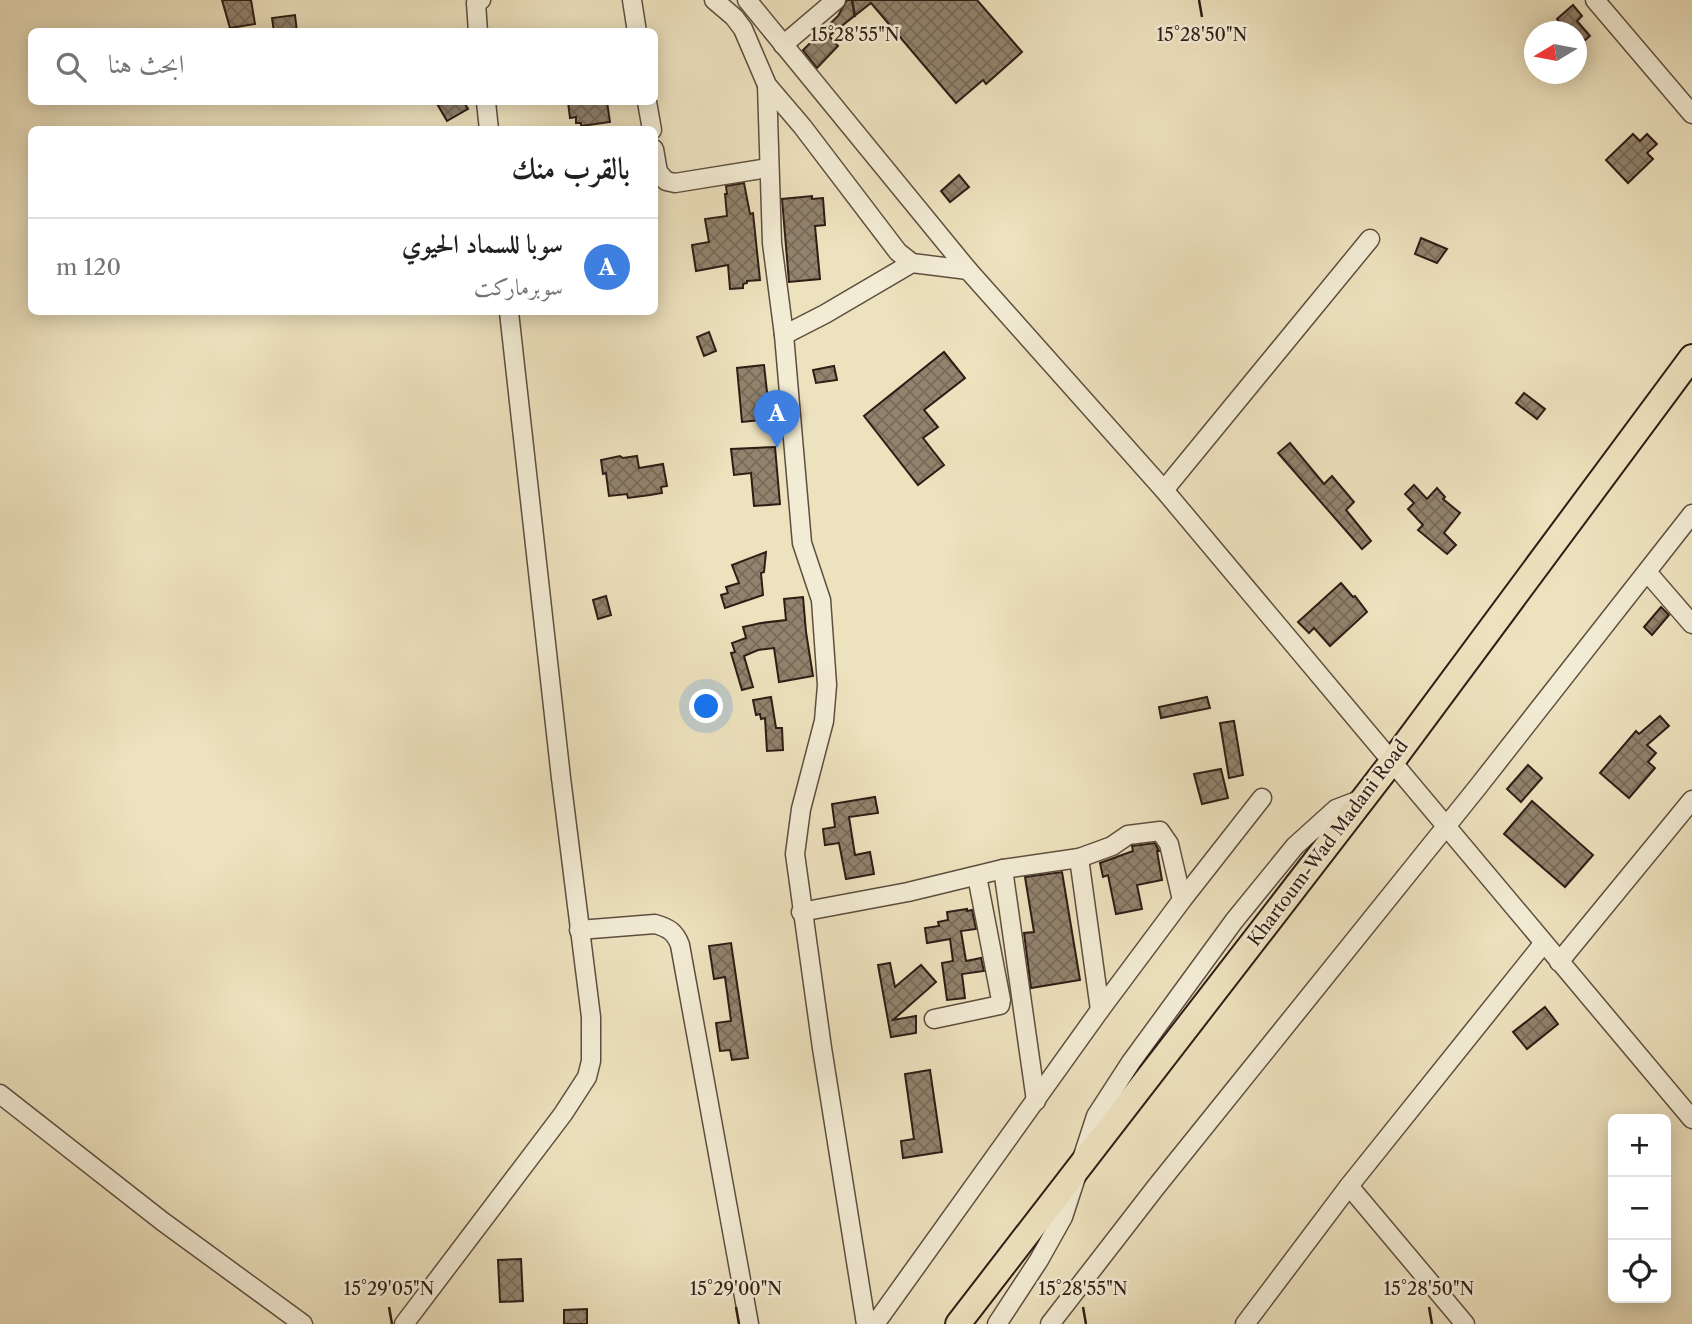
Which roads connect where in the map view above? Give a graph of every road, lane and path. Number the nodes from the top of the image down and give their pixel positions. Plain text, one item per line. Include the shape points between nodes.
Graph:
1 (632, 0) edge
2 (713, 0) edge
3 (747, 0) edge
4 (836, 0) edge
5 (1595, 0) edge
6 (478, 1) edge
7 (478, 28) edge
8 (636, 28) edge
9 (783, 45) junction
10 (767, 85) junction
11 (486, 105) edge
12 (648, 105) edge
13 (1692, 114) edge
14 (489, 126) edge
15 (651, 126) edge
16 (768, 168) junction
17 (658, 172) edge
18 (1370, 239) dead end
19 (912, 263) junction
20 (968, 270) junction
21 (509, 315) edge
22 (784, 335) junction
23 (1692, 357) edge
24 (1164, 490) junction
25 (1692, 514) edge
26 (1647, 572) junction
27 (1692, 624) edge
28 (1391, 763) junction
29 (1262, 799) dead end
30 (1692, 800) edge
31 (1446, 827) junction
32 (1079, 858) junction
33 (1003, 869) junction
34 (977, 876) junction
35 (1182, 900) junction
36 (802, 912) junction
37 (579, 930) junction
38 (1543, 944) junction
39 (1559, 962) junction
40 (1100, 1010) junction
41 (934, 1018) dead end
42 (0, 1094) edge
43 (1036, 1101) junction
44 (1692, 1119) edge
45 (1082, 1163) junction
46 (1349, 1186) junction
47 (303, 1324) edge
48 (404, 1324) edge
49 (749, 1324) edge
50 (866, 1324) edge
51 (876, 1324) edge
52 (958, 1324) edge
53 (997, 1324) edge
54 (1050, 1324) edge
55 (1245, 1324) edge
56 (1465, 1324) edge

1 - 8 street
2 - 10 street via 743,29
3 - 9 street
4 - 9 street
5 - 13 street
6 - 7 street
9 - 20 street
10 - 16 street
10 - 19 street via 898,252
11 - 14 street
12 - 15 street
16 - 17 street via 675,183
16 - 22 street
18 - 24 street
19 - 20 street
19 - 22 street
20 - 24 street
21 - 37 street
22 - 36 street via 802,543 821,600 827,685 822,733 795,839
23 - 28 highway, Khartoum-Wad Madani Road
24 - 28 street
25 - 26 street
26 - 27 street
26 - 31 street
28 - 31 street
28 - 45 highway, Khartoum-Wad Madani Road
29 - 35 street
30 - 39 street
31 - 38 street
31 - 54 street
32 - 33 street
32 - 35 street via 1128,835 1160,831 1170,848
32 - 40 street
33 - 34 street
33 - 43 street
34 - 36 street
34 - 41 street via 1000,1005
35 - 40 street
36 - 50 street
37 - 48 street via 592,1031 587,1077
37 - 49 street via 655,924 676,934
38 - 39 street
38 - 46 street
39 - 44 street
40 - 43 street
42 - 47 street
43 - 51 street
45 - 52 highway, Khartoum-Wad Madani Road
45 - 53 street via 1063,1217
46 - 55 street
46 - 56 street

